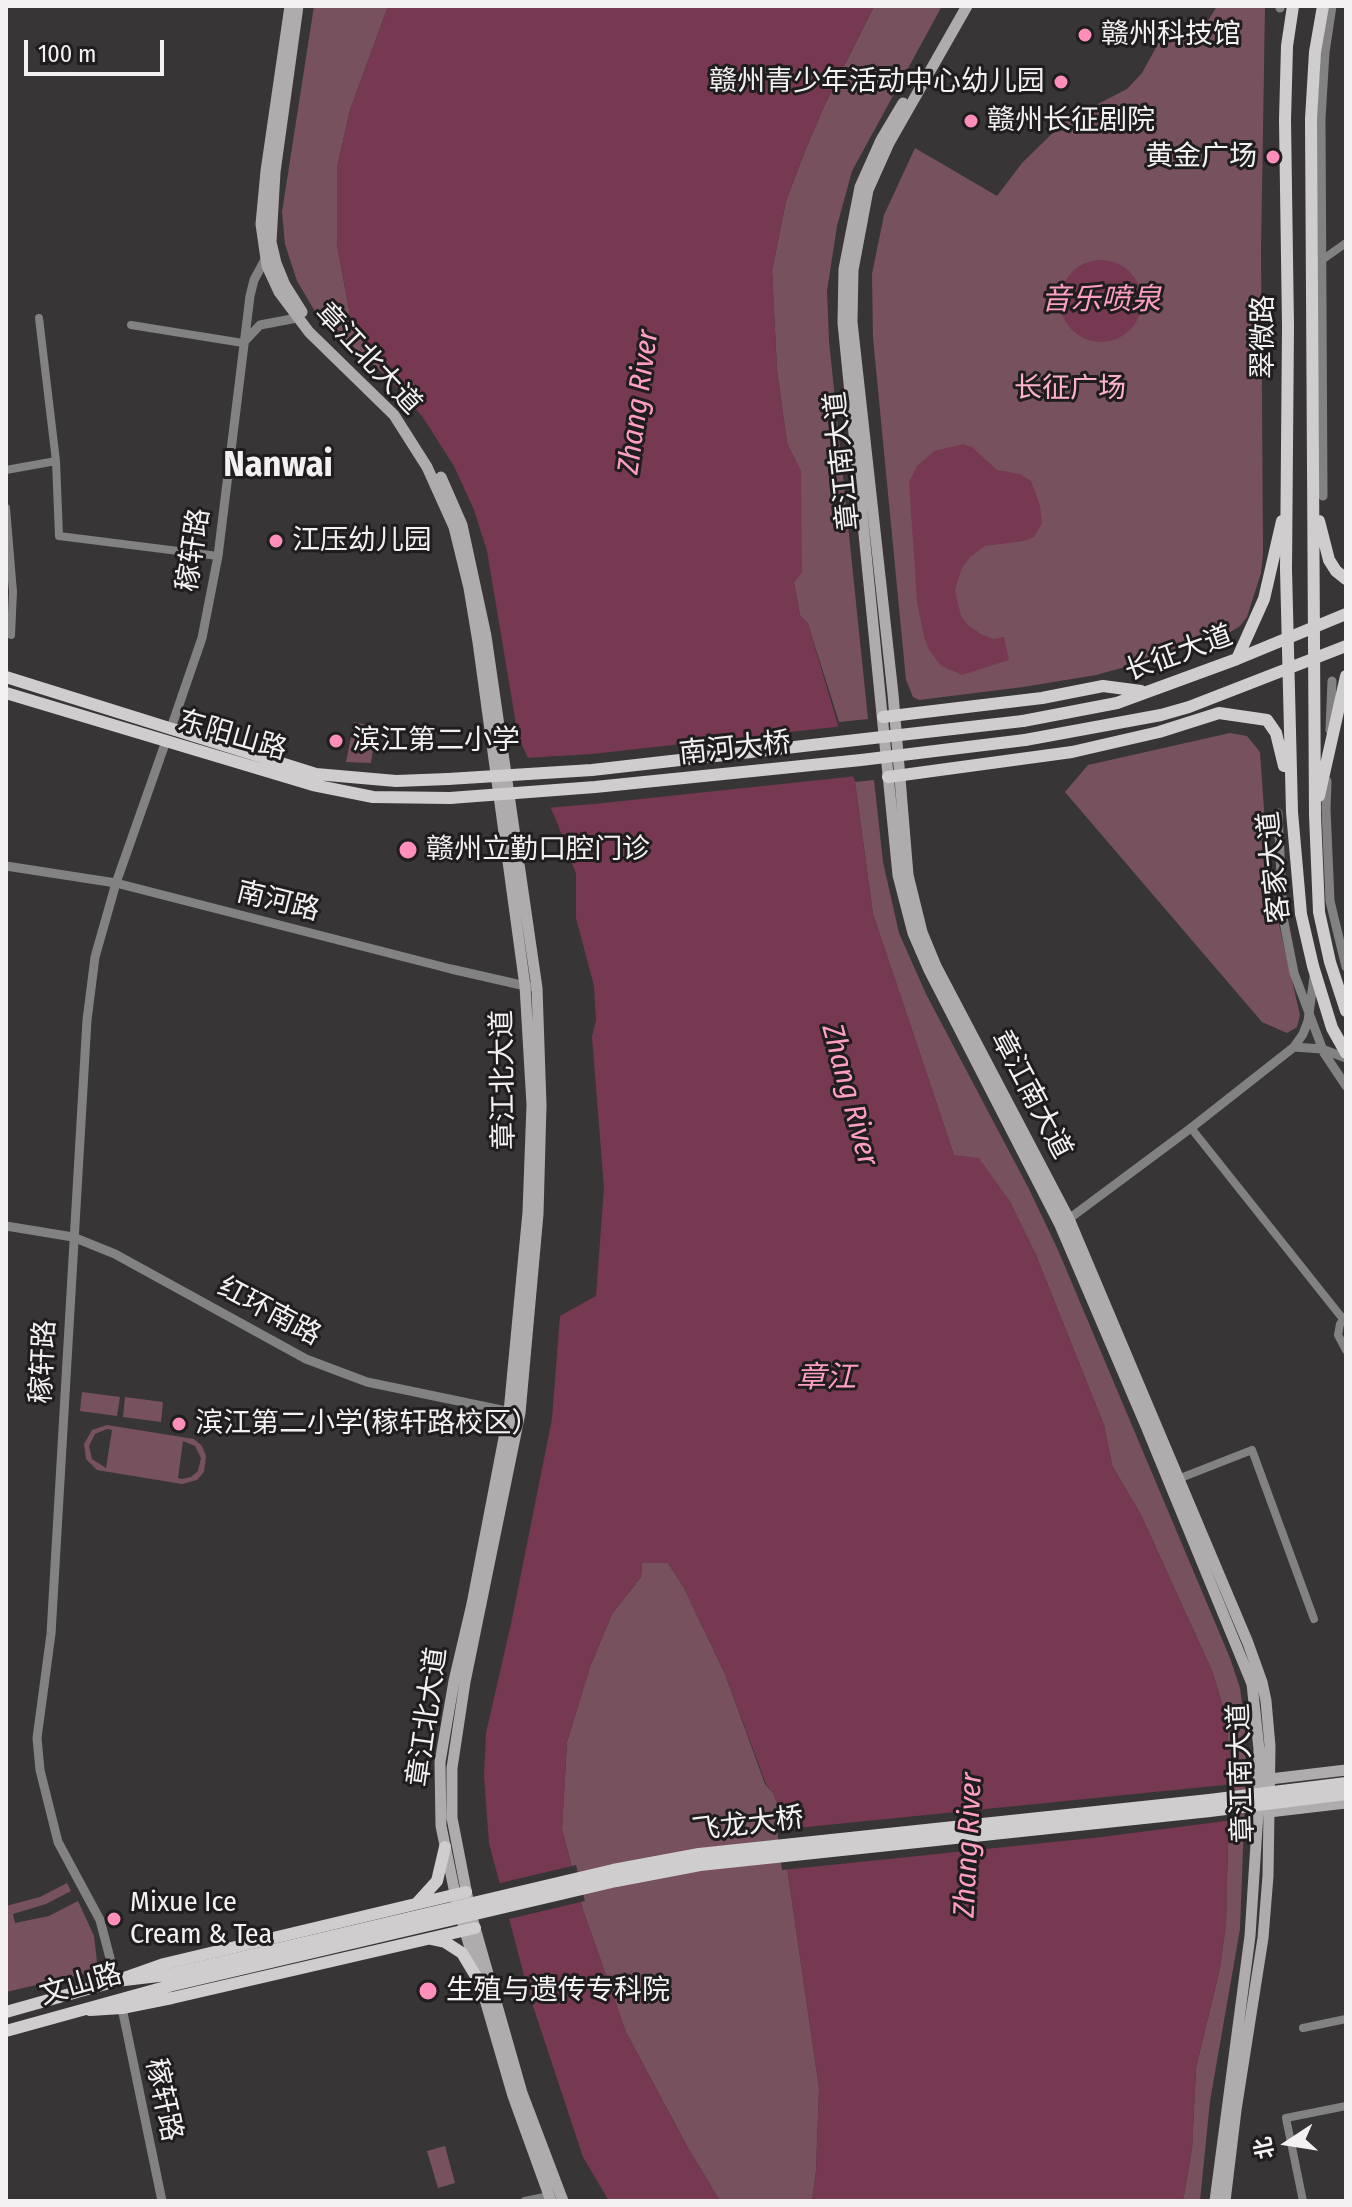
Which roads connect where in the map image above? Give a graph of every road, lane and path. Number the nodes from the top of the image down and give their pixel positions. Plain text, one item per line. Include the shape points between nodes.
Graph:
1 (298, 6) edge
2 (959, 6) edge
3 (967, 6) edge
4 (1323, 6) edge
5 (1332, 6) edge
6 (1284, 7) edge
7 (288, 10) edge
8 (1346, 243) edge
9 (269, 255) junction
10 (1317, 263) junction
11 (39, 318) dead end
12 (297, 318) junction
13 (131, 325) dead end
14 (243, 343) junction
15 (56, 461) junction
16 (6, 470) edge
17 (1318, 497) junction
18 (1287, 503) junction
19 (6, 508) edge
20 (218, 556) junction
21 (1346, 579) edge
22 (9, 591) edge
23 (1346, 614) edge
24 (1315, 627) junction
25 (11, 635) dead end
26 (1287, 638) junction
27 (1346, 646) edge
28 (1315, 658) junction
29 (1237, 659) junction
30 (1287, 669) junction
31 (1346, 676) edge
32 (6, 677) edge
33 (1332, 681) dead end
34 (1144, 691) junction
35 (6, 693) edge
36 (1206, 700) junction
37 (883, 717) junction
38 (1023, 721) joint
39 (1109, 724) junction
40 (1184, 724) junction
41 (171, 728) junction
42 (1150, 734) junction
43 (1025, 740) joint
44 (166, 741) junction
45 (1328, 760) junction
46 (894, 776) junction
47 (448, 779) joint
48 (450, 798) joint
49 (1292, 812) junction
50 (1278, 813) dead end
51 (1315, 815) junction
52 (6, 866) edge
53 (116, 883) junction
54 (1346, 967) edge
55 (1314, 971) junction
56 (531, 987) junction
57 (1346, 1011) edge
58 (1309, 1017) junction
59 (1294, 1047) junction
60 (1323, 1050) junction
61 (1346, 1055) edge
62 (1346, 1086) edge
63 (1191, 1128) junction
64 (1064, 1222) junction
65 (6, 1226) edge
66 (73, 1237) junction
67 (1345, 1318) edge
68 (1346, 1350) edge
69 (514, 1413) junction
70 (1178, 1479) junction
71 (1314, 1619) dead end
72 (1346, 1770) edge
73 (1270, 1779) junction
74 (1346, 1783) edge
75 (1346, 1794) edge
76 (1346, 1803) edge
77 (1269, 1812) junction
78 (445, 1847) junction
79 (461, 1893) junction
80 (416, 1904) junction
81 (470, 1929) junction
82 (428, 1939) junction
83 (477, 1978) junction
84 (168, 1980) junction
85 (116, 1981) junction
86 (122, 2008) junction
87 (90, 2010) junction
88 (6, 2012) edge
89 (1346, 2019) edge
90 (1303, 2028) dead end
91 (6, 2031) edge
92 (1346, 2106) edge
93 (550, 2198) edge
94 (162, 2201) edge
95 (525, 2201) edge
96 (563, 2201) edge
97 (1215, 2201) edge
98 (1225, 2201) edge
99 (1303, 2201) edge

1 - 9 main road, 章江北大道
2 - 37 main road, 章江南大道 via 881,140 860,187 844,269 843,323
3 - 46 main road, 章江南大道 via 868,190 853,270 852,322
4 - 10 main road, 翠微路 via 1312,106
5 - 10 street via 1321,119
6 - 18 main road, 翠微路
7 - 9 main road, 章江北大道 via 261,224
8 - 10 street
9 - 12 main road, 章江北大道 via 279,292
9 - 14 street, 稼轩路 via 254,280
9 - 56 main road, 章江北大道 via 315,329 400,412 434,463 462,525 486,636
10 - 17 main road, 翠微路
11 - 15 street
12 - 14 street via 260,325
12 - 56 main road, 章江北大道 via 394,415 427,467 454,527 469,588
13 - 14 street
14 - 20 street, 稼轩路
15 - 16 street
15 - 20 street via 59,536
17 - 21 main road via 1329,560
17 - 24 main road, 翠微路
18 - 26 main road, 翠微路
18 - 29 main road via 1264,599
19 - 22 street
20 - 41 street, 稼轩路 via 202,638
22 - 25 street
23 - 24 main road, 长征大道
24 - 26 main road, 长征大道
24 - 28 main road, 客家大道
26 - 29 main road, 长征大道
26 - 30 main road, 翠微路
27 - 28 main road, 长征大道
28 - 30 main road, 长征大道
28 - 51 main road, 客家大道
29 - 34 main road, 长征大道
30 - 36 main road, 长征大道
30 - 49 main road, 客家大道
31 - 45 main road
32 - 41 main road, 东阳山路
33 - 45 street
34 - 37 main road via 1103,686
34 - 38 main road, 长征大道 via 1101,707
35 - 44 main road, 东阳山路
36 - 39 main road, 长征大道
36 - 40 main road
37 - 46 main road, 章江南大道
38 - 47 main road, 南河大桥, bridge via 592,770
39 - 42 main road
39 - 43 main road, 长征大道
40 - 42 main road
40 - 49 main road via 1219,713 1267,720 1278,739
41 - 47 main road, 东阳山路 via 316,774
42 - 46 main road via 1054,755
43 - 48 main road, 南河大桥, bridge
44 - 48 main road, 东阳山路 via 313,785 373,797
44 - 53 street, 稼轩路
45 - 51 main road
45 - 54 street via 1330,901
46 - 64 main road, 章江南大道 via 898,875 913,933 959,1030
49 - 55 main road, 客家大道 via 1301,914
50 - 58 street via 1283,917
51 - 57 main road, 客家大道 via 1319,912
52 - 53 street, 南河路
53 - 56 street, 南河路
53 - 66 street, 稼轩路 via 95,957 87,1020
55 - 58 street
55 - 61 main road, 客家大道
56 - 69 main road, 章江北大道 via 528,1212
58 - 59 street
58 - 60 street
59 - 60 street
59 - 63 street
60 - 61 street
60 - 62 street
63 - 64 street
63 - 67 street
64 - 70 main road, 章江南大道
64 - 97 main road, 章江南大道 via 1239,1648 1255,1702 1258,1813 1250,1936
65 - 66 street, 红环南路
66 - 69 street, 红环南路 via 147,1270 306,1359 367,1382
66 - 85 street, 稼轩路 via 51,1634 37,1738 58,1842 100,1920
67 - 68 street via 1338,1335
69 - 78 main road, 章江北大道 via 443,1741 439,1782
69 - 79 main road, 章江北大道 via 452,1768
70 - 71 street via 1252,1450
70 - 73 main road, 章江南大道 via 1262,1682
72 - 73 main road
73 - 77 main road, 章江南大道
74 - 84 main road, 飞龙大桥, bridge via 699,1854 613,1870
75 - 84 main road, 飞龙大桥, bridge via 700,1865
76 - 77 main road
77 - 98 main road, 章江南大道 via 1263,1938
78 - 79 main road, 章江北大道
78 - 80 main road via 437,1881
79 - 80 main road
79 - 81 main road, 章江北大道
80 - 85 main road via 164,1964
81 - 82 main road
81 - 83 main road, 章江北大道
81 - 96 main road, 章江北大道
82 - 83 main road via 462,1953
82 - 86 main road
83 - 93 main road, 章江北大道
84 - 85 main road, 文山路
84 - 87 main road, 文山路
85 - 88 main road, 文山路
86 - 87 main road
86 - 94 street, 稼轩路
87 - 91 main road, 文山路
89 - 90 street
92 - 99 street via 1286,2118
93 - 95 street

